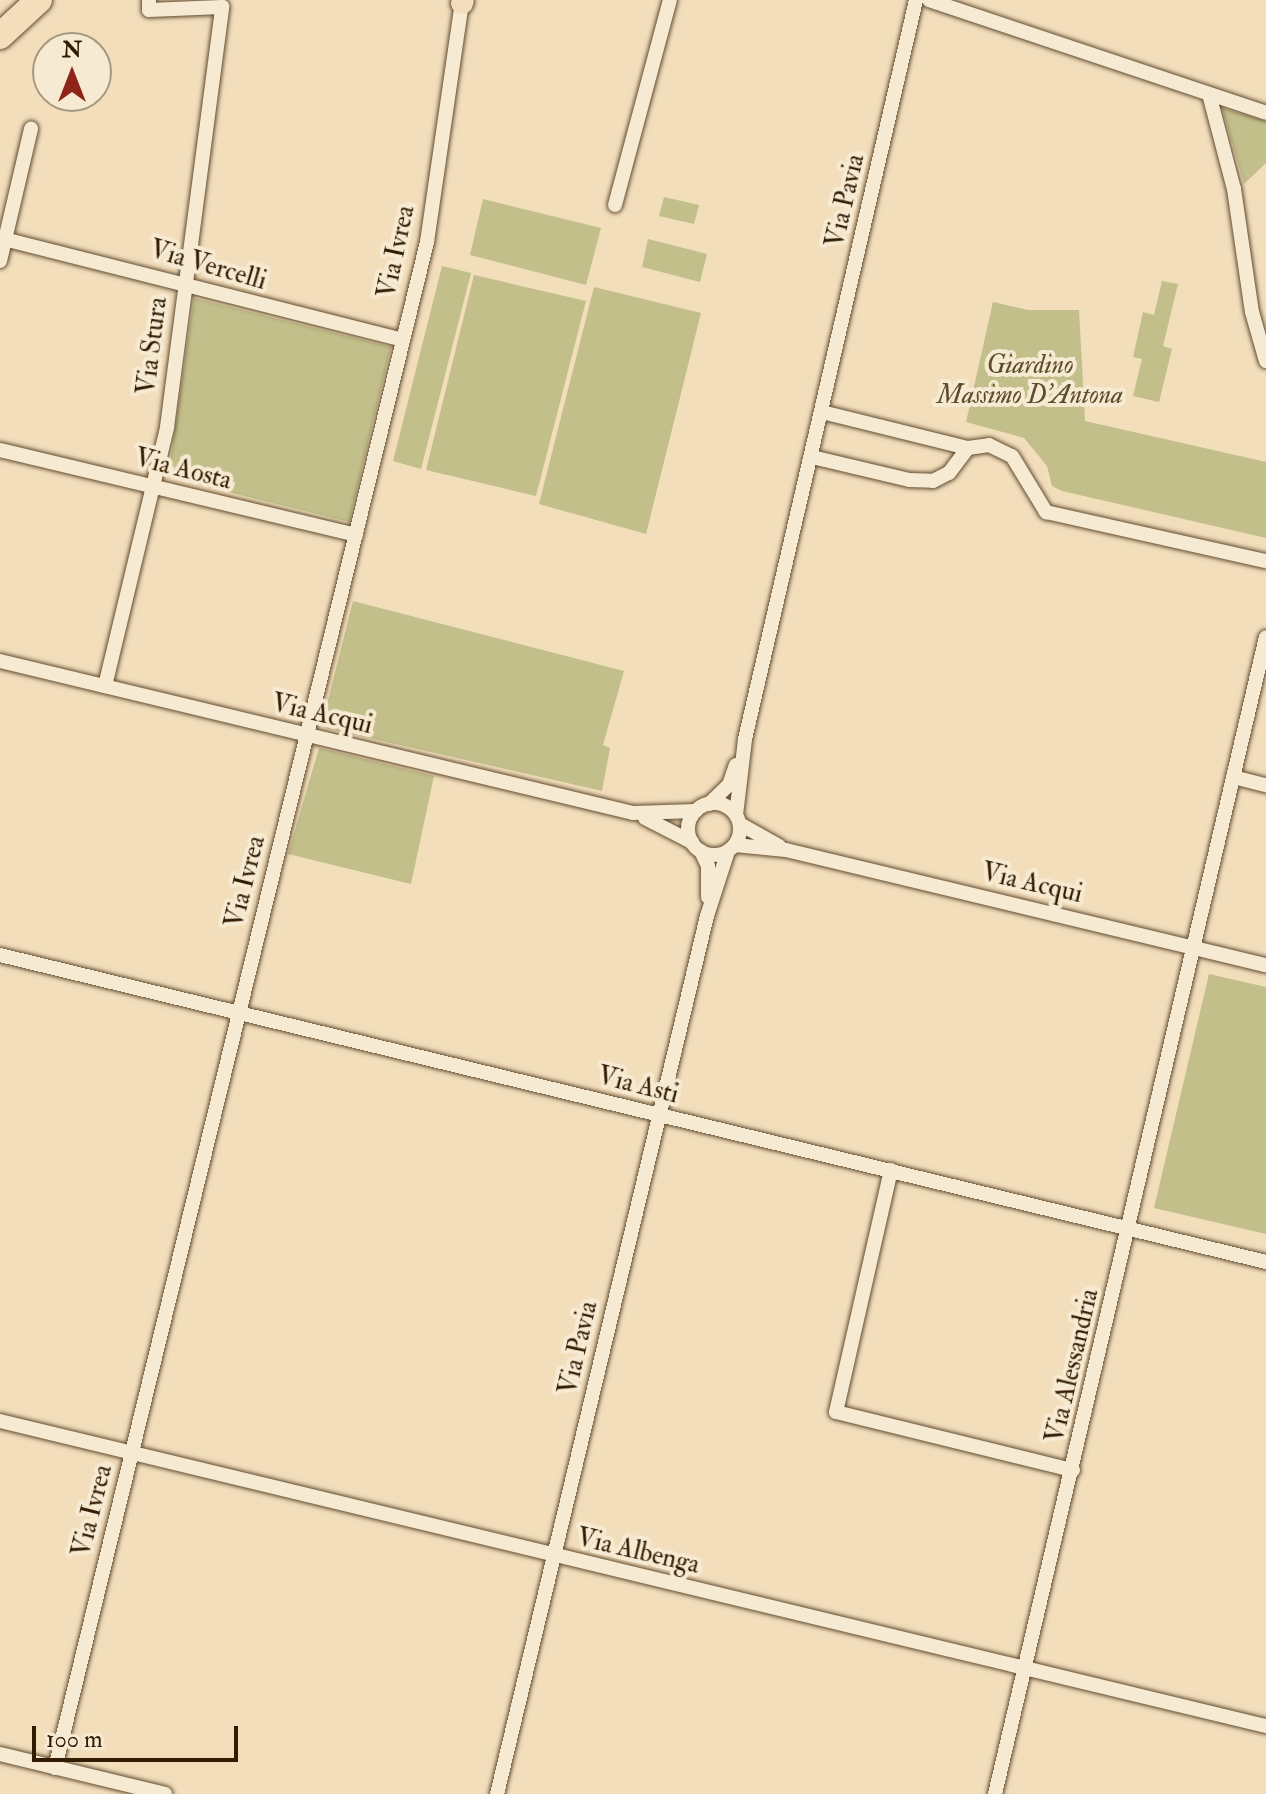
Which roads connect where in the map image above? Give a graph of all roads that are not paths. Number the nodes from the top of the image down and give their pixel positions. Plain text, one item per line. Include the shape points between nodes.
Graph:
1 (39, 0) edge
2 (670, 0) edge
3 (916, 0) edge
4 (929, 0) edge
5 (462, 1) edge
6 (149, 5) edge
7 (0, 36) edge
8 (1209, 94) junction
9 (1266, 113) edge
10 (31, 129) dead end
11 (615, 205) dead end
12 (3, 239) edge
13 (0, 261) edge
14 (186, 282) junction
15 (402, 340) junction
16 (1266, 361) edge
17 (822, 412) junction
18 (968, 448) junction
19 (0, 450) edge
20 (812, 457) junction
21 (153, 488) junction
22 (356, 535) junction
23 (1266, 561) edge
24 (1266, 637) edge
25 (0, 661) edge
26 (105, 686) junction
27 (305, 736) junction
28 (744, 742) junction
29 (1233, 777) junction
30 (1266, 785) edge
31 (702, 807) junction
32 (633, 813) junction
33 (738, 820) junction
34 (696, 846) junction
35 (732, 848) junction
36 (786, 850) junction
37 (708, 913) junction
38 (1193, 947) junction
39 (0, 955) edge
40 (1266, 965) edge
41 (239, 1013) junction
42 (659, 1116) junction
43 (891, 1170) junction
44 (1129, 1228) junction
45 (1266, 1262) edge
46 (0, 1421) edge
47 (132, 1453) junction
48 (1073, 1470) junction
49 (554, 1556) junction
50 (1025, 1669) junction
51 (1266, 1726) edge
52 (0, 1754) edge
53 (55, 1768) junction
54 (165, 1794) edge
55 (497, 1794) edge
56 (995, 1794) edge

1 - 7 highway
2 - 11 street
3 - 17 street, Via Pavia
4 - 8 street
5 - 15 street, Via Ivrea via 427,242
6 - 14 street, Via Stura via 222,7
8 - 9 street
8 - 16 street via 1234,189 1252,312
10 - 12 street
12 - 13 street
12 - 14 street, Via Vercelli
14 - 15 street, Via Vercelli via 210,295
14 - 21 street, Via Stura via 167,427
15 - 22 street, Via Ivrea
17 - 18 street
17 - 20 street, Via Pavia
18 - 20 street via 949,473 933,481
18 - 23 street via 989,445 1012,456 1046,512
19 - 21 street, Via Aosta
20 - 28 street, Via Pavia
21 - 22 street, Via Aosta
21 - 26 street, Via Stura
22 - 27 street, Via Ivrea
24 - 29 street, Via Alessandria
25 - 26 street, Via Acqui
26 - 27 street, Via Acqui
27 - 32 street, Via Acqui
27 - 41 street, Via Ivrea
28 - 31 street, Via Pavia via 729,785
28 - 33 street, Via Pavia
29 - 30 street
29 - 38 street, Via Alessandria
31 - 32 street, Via Acqui
31 - 33 street via 724,805
31 - 34 street via 689,825
32 - 34 street, Via Acqui
33 - 35 street
33 - 36 street, Via Acqui
34 - 35 street
34 - 37 street, Via Pavia via 708,866
35 - 36 street, Via Acqui
35 - 37 street, Via Pavia
36 - 38 street, Via Acqui
37 - 42 street, Via Pavia
38 - 40 street, Via Acqui
38 - 44 street, Via Alessandria
39 - 41 street, Via Asti
41 - 42 street, Via Asti
41 - 47 street, Via Ivrea
42 - 43 street, Via Asti
42 - 49 street, Via Pavia
43 - 44 street, Via Asti
43 - 48 street via 836,1412
44 - 45 street, Via Asti
44 - 48 street, Via Alessandria
46 - 47 street, Via Albenga
47 - 49 street, Via Albenga
47 - 53 street, Via Ivrea
48 - 50 street, Via Alessandria
49 - 50 street, Via Albenga
49 - 55 street, Via Pavia
50 - 51 street, Via Albenga
50 - 56 street, Via Alessandria
52 - 53 street
53 - 54 street

